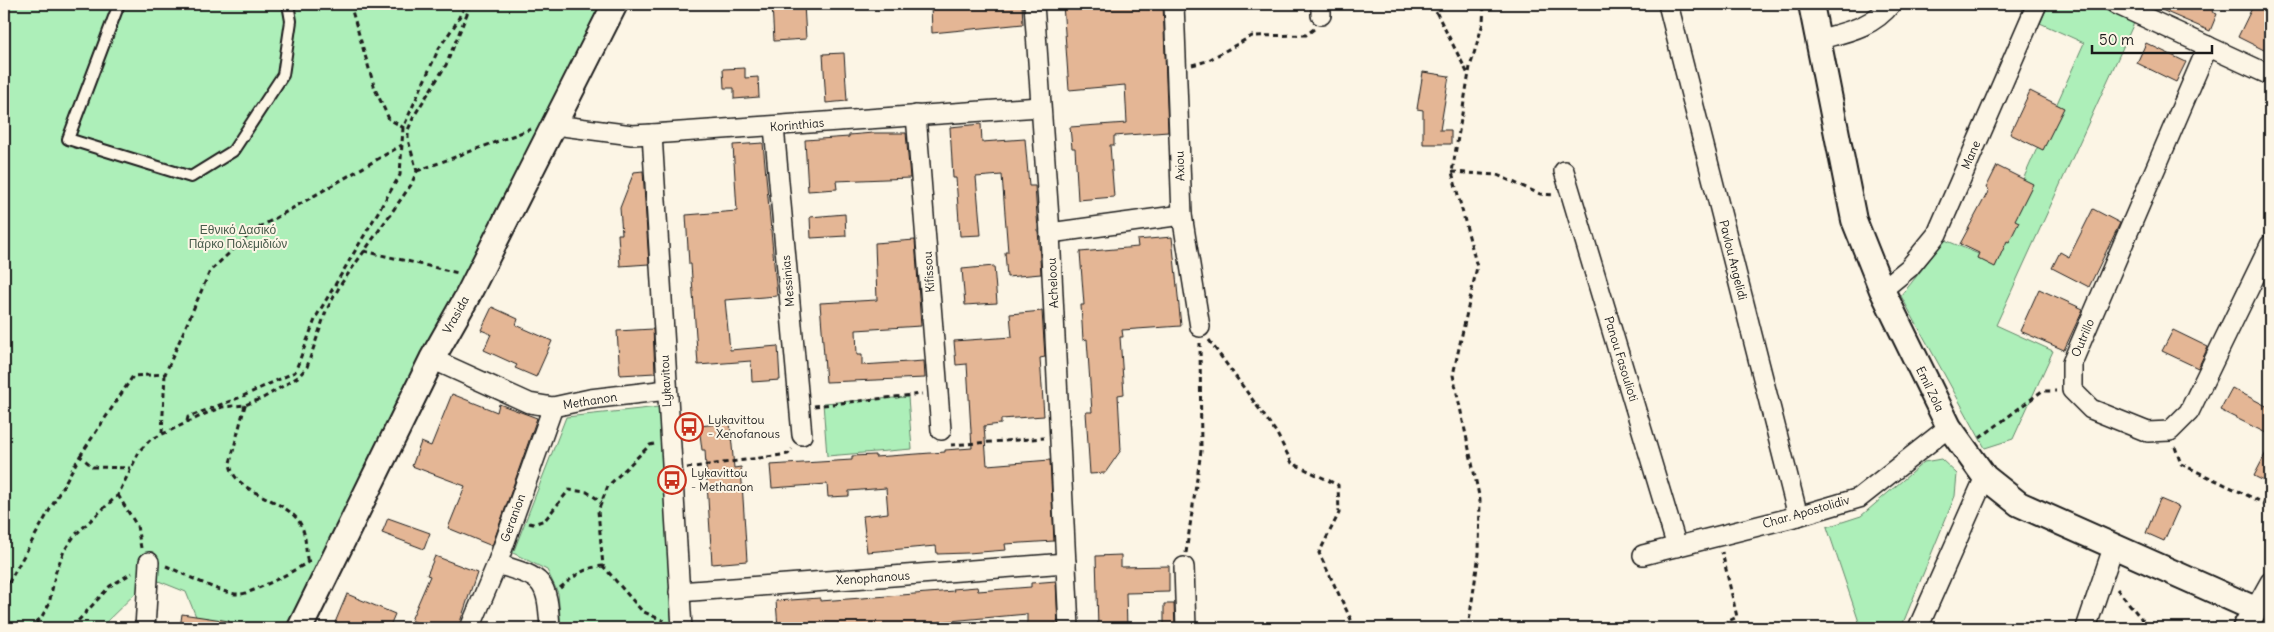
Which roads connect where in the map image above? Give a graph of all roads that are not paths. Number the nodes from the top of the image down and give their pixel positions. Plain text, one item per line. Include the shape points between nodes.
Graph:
1 (119, 4) edge
2 (288, 4) edge
3 (615, 4) edge
4 (1034, 4) edge
5 (1174, 4) edge
6 (1668, 4) edge
7 (1811, 4) edge
8 (1891, 4) edge
9 (2037, 4) edge
10 (2116, 4) edge
11 (1817, 40) junction
12 (2208, 46) junction
13 (2270, 75) edge
14 (1040, 107) junction
15 (916, 115) junction
16 (555, 125) junction
17 (774, 127) junction
18 (652, 134) junction
19 (1564, 171) dead end
20 (1182, 215) junction
21 (1050, 233) junction
22 (2270, 244) edge
23 (1882, 290) junction
24 (1200, 327) road end
25 (432, 359) junction
26 (667, 390) junction
27 (553, 407) junction
28 (1949, 427) junction
29 (940, 430) road end
30 (802, 436) road end
31 (1984, 477) junction
32 (1798, 516) junction
33 (2114, 545) junction
34 (1678, 546) junction
35 (1643, 555) dead end
36 (149, 562) road end
37 (1066, 563) junction
38 (496, 564) junction
39 (1184, 567) road end
40 (2270, 582) edge
41 (679, 592) junction
42 (2250, 619) edge
43 (674, 625) edge
44 (145, 628) edge
45 (300, 628) edge
46 (470, 628) edge
47 (550, 628) edge
48 (1068, 628) edge
49 (1186, 628) edge
50 (1918, 628) edge
51 (2086, 628) edge

1 - 2 lane via 68,139 191,177 233,151 283,75 291,21
3 - 16 street, Vrasida
4 - 14 street, Acheloou
5 - 20 street, Axiou
6 - 32 street, Pavlou Angelidi
7 - 11 street, Emil Zola
8 - 11 street via 1877,19 1862,27
9 - 23 street, Mane via 1937,234 1909,268
10 - 12 street
11 - 23 street, Emil Zola via 1854,220
12 - 13 street
12 - 22 street, Outrillo via 2072,363 2072,390 2091,409 2148,432 2170,431 2189,412
14 - 15 street, Korinthias
14 - 21 street, Acheloou
15 - 17 street, Korinthias
15 - 29 street, Kifissou
16 - 18 street, Korinthias via 632,135
16 - 25 street, Vrasida
17 - 18 street, Korinthias
17 - 30 street, Messinias
18 - 26 street, Lykavitou
19 - 34 street, Panou Fasoulioti
20 - 21 street
20 - 24 street, Axiou
21 - 37 street, Acheloou
23 - 28 street, Emil Zola
25 - 27 street, Methanon via 529,403
25 - 45 street, Vrasida
26 - 27 street, Methanon
26 - 41 street, Lykavitou
27 - 38 street, Geranion
28 - 31 street, Emil Zola
28 - 32 street, Char. Apostolidiv via 1859,498
31 - 33 street, Emil Zola via 2019,504
31 - 50 street
32 - 34 street, Char. Apostolidiv
33 - 42 street, Emil Zola
33 - 51 street
34 - 35 street, Char. Apostolidiv
36 - 44 street
37 - 41 street, Xenophanous
37 - 48 street, Acheloou
38 - 46 street, Geranion
38 - 47 street via 531,574 542,584 548,598
39 - 49 street
40 - 42 street
41 - 43 street, Lykavitou

